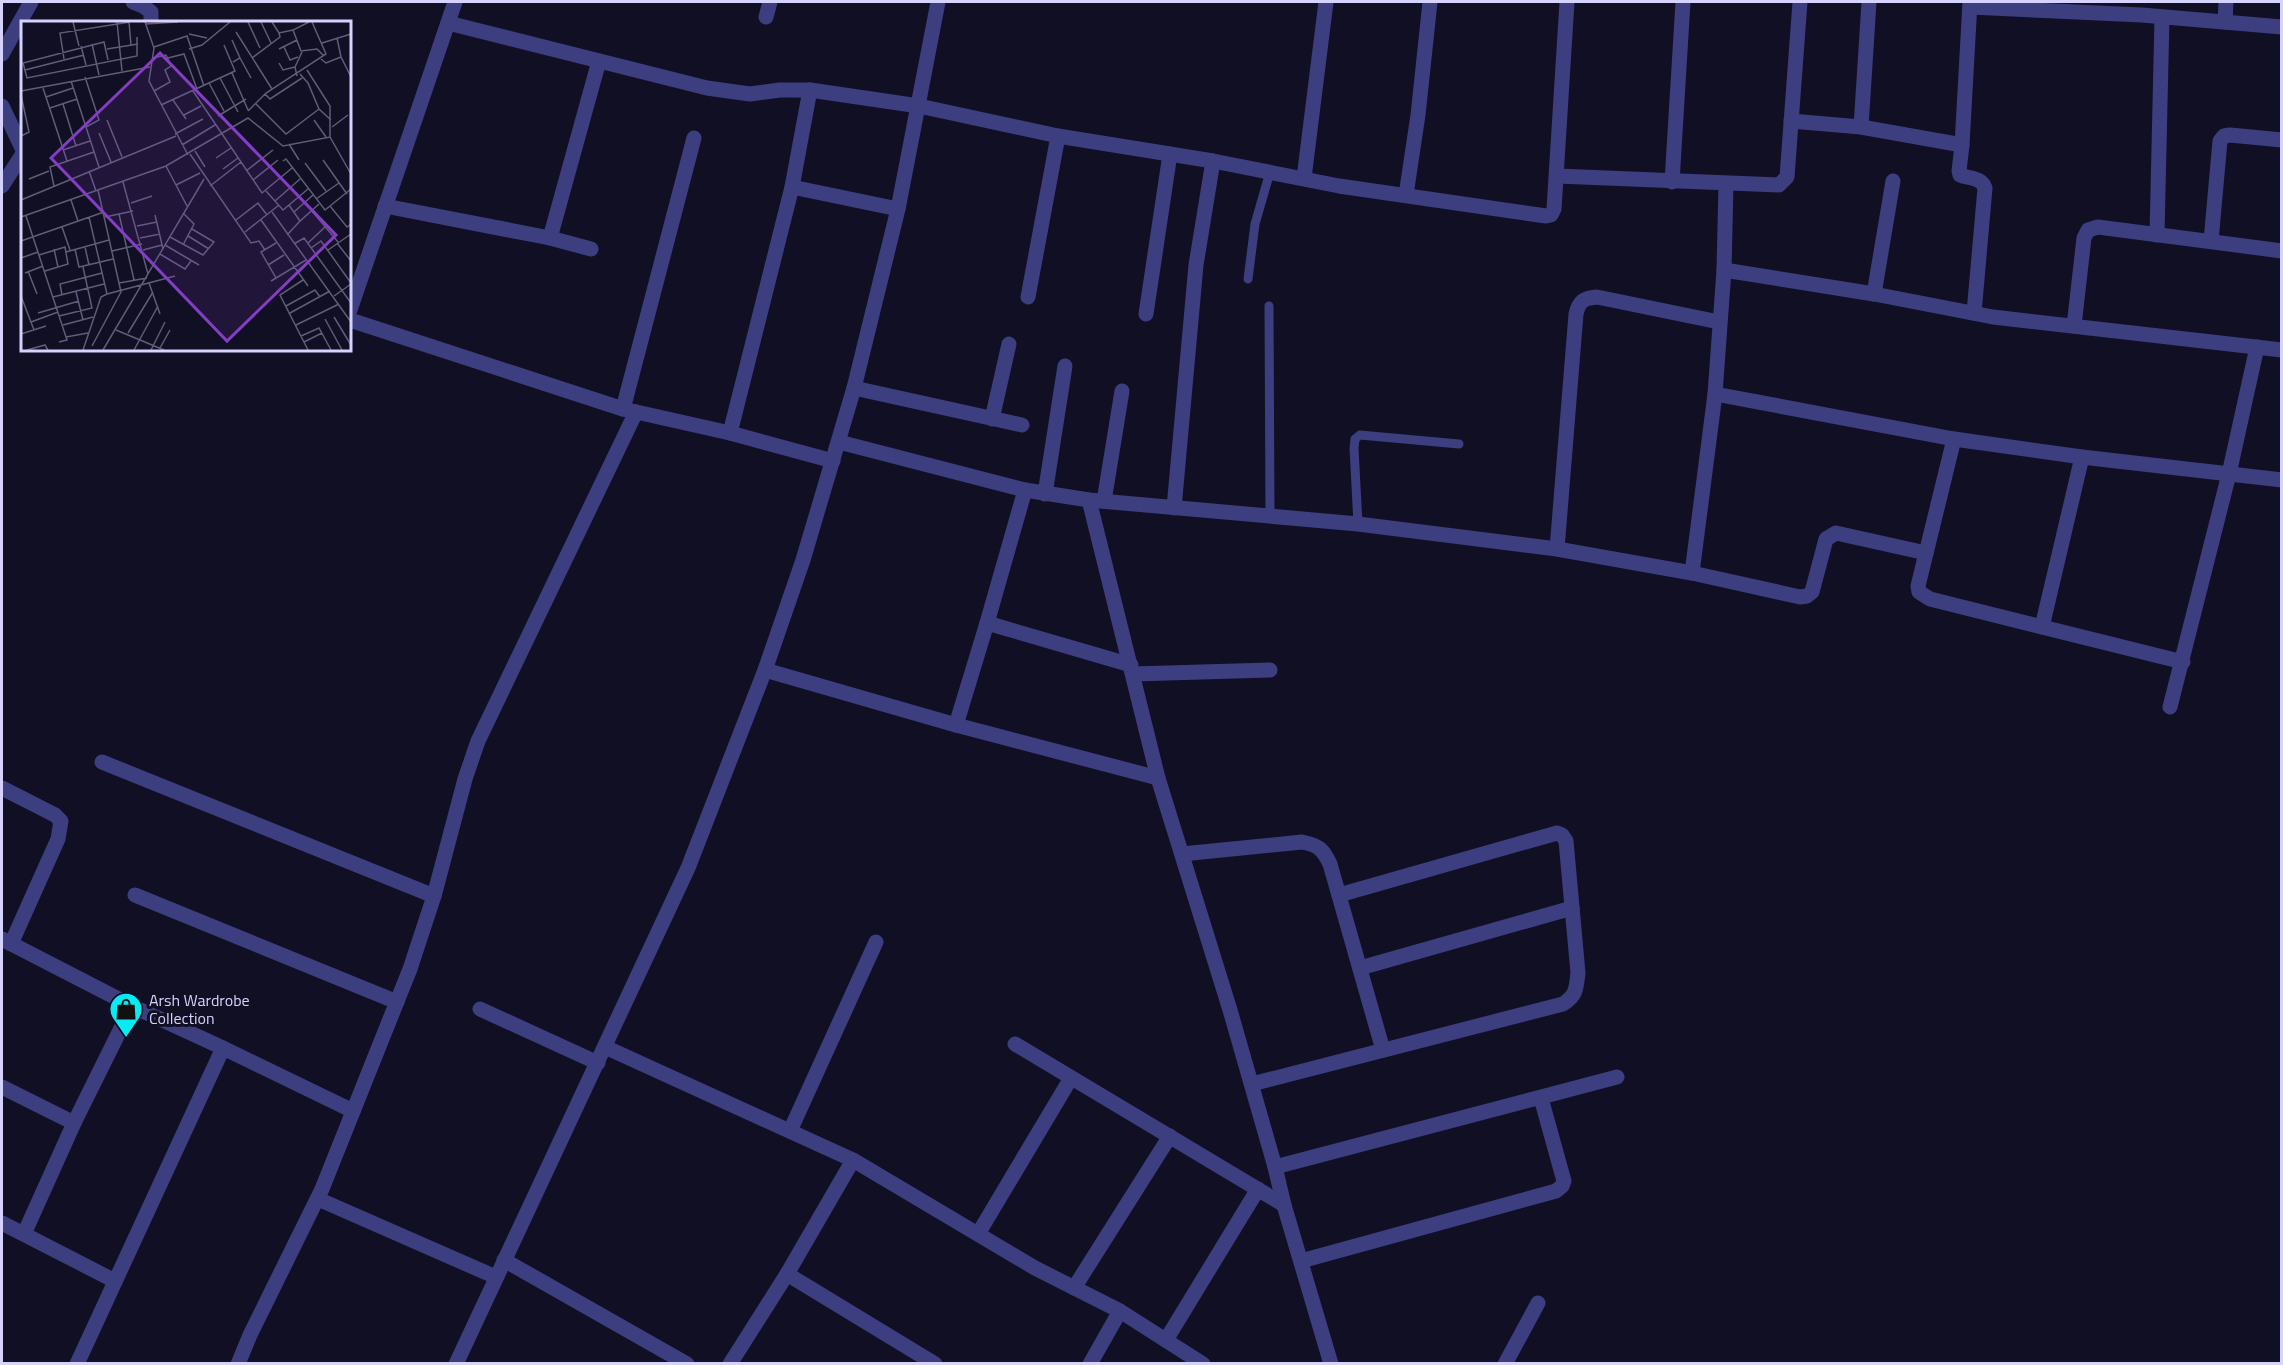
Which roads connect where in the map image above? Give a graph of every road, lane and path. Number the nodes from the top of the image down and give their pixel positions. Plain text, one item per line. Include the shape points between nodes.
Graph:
1 (31, 2) edge
2 (133, 2) edge
3 (455, 2) edge
4 (770, 2) edge
5 (938, 2) edge
6 (1326, 2) edge
7 (1430, 2) edge
8 (1567, 2) edge
9 (1683, 2) edge
10 (1800, 2) edge
11 (1869, 2) edge
12 (2226, 2) edge
13 (1970, 4) edge
14 (2142, 8) edge
15 (766, 17) dead end
16 (2162, 17) junction
17 (152, 21) edge
18 (2225, 22) junction
19 (448, 23) junction
20 (2282, 27) edge
21 (2, 54) edge
22 (599, 61) junction
23 (810, 90) junction
24 (2, 106) edge
25 (919, 106) junction
26 (1791, 121) junction
27 (1861, 127) junction
28 (1058, 136) junction
29 (694, 138) dead end
30 (2282, 140) edge
31 (1962, 145) junction
32 (21, 146) edge
33 (1170, 154) junction
34 (21, 157) edge
35 (1214, 161) junction
36 (1270, 172) junction
37 (1557, 176) junction
38 (1304, 178) junction
39 (1893, 181) dead end
40 (1672, 182) junction
41 (1726, 184) junction
42 (2, 186) edge
43 (792, 187) junction
44 (1406, 195) junction
45 (385, 206) junction
46 (898, 209) junction
47 (2157, 235) junction
48 (550, 238) junction
49 (2211, 241) junction
50 (591, 249) dead end
51 (2282, 250) edge
52 (1724, 270) junction
53 (1248, 279) dead end
54 (1874, 294) junction
55 (1028, 297) dead end
56 (1269, 306) dead end
57 (351, 307) edge
58 (1146, 314) dead end
59 (1974, 314) junction
60 (351, 320) edge
61 (1719, 322) junction
62 (2074, 326) junction
63 (1009, 344) dead end
64 (2257, 347) junction
65 (2282, 350) edge
66 (1065, 366) dead end
67 (854, 388) junction
68 (1122, 391) dead end
69 (1715, 393) junction
70 (629, 410) junction
71 (992, 419) junction
72 (1022, 425) dead end
73 (730, 433) junction
74 (1954, 439) junction
75 (839, 442) junction
76 (1459, 444) dead end
77 (2082, 457) junction
78 (833, 460) junction
79 (2229, 474) junction
80 (2282, 480) edge
81 (1025, 490) junction
82 (1045, 494) junction
83 (1096, 500) junction
84 (1174, 508) junction
85 (1270, 516) junction
86 (1358, 524) junction
87 (1557, 549) junction
88 (1926, 553) junction
89 (1692, 573) junction
90 (987, 623) junction
91 (2042, 627) junction
92 (2183, 662) junction
93 (1132, 669) junction
94 (765, 670) junction
95 (1270, 670) dead end
96 (2170, 707) dead end
97 (956, 725) junction
98 (102, 762) dead end
99 (1158, 778) junction
100 (2, 788) edge
101 (1182, 854) junction
102 (1339, 895) junction
103 (135, 896) dead end
104 (434, 896) junction
105 (1572, 908) junction
106 (6, 942) edge
107 (876, 942) dead end
108 (1360, 968) junction
109 (397, 1002) junction
110 (132, 1006) junction
111 (480, 1009) dead end
112 (1015, 1044) dead end
113 (605, 1047) junction
114 (223, 1048) junction
115 (1383, 1050) junction
116 (598, 1063) junction
117 (1617, 1077) dead end
118 (1071, 1078) junction
119 (1252, 1084) junction
120 (2, 1087) edge
121 (1541, 1098) junction
122 (353, 1111) junction
123 (74, 1123) junction
124 (790, 1131) junction
125 (1170, 1136) junction
126 (853, 1160) junction
127 (1275, 1167) junction
128 (1258, 1189) junction
129 (318, 1199) junction
130 (1284, 1205) junction
131 (2, 1223) edge
132 (24, 1234) junction
133 (978, 1234) junction
134 (504, 1260) junction
135 (1301, 1262) junction
136 (787, 1274) junction
137 (496, 1277) junction
138 (115, 1281) junction
139 (1074, 1288) junction
140 (1538, 1303) dead end
141 (1120, 1311) junction
142 (1166, 1340) junction
143 (682, 1362) edge
144 (77, 1364) edge
145 (238, 1364) edge
146 (456, 1364) edge
147 (730, 1364) edge
148 (935, 1364) edge
149 (1090, 1364) edge
150 (1203, 1364) edge
151 (1331, 1364) edge
152 (1505, 1364) edge

1 - 21 street
2 - 17 street via 151,12
3 - 19 street
4 - 15 street
5 - 25 street
6 - 38 street
7 - 44 street
8 - 37 street
9 - 40 street
10 - 26 street
11 - 27 street
12 - 18 street
13 - 14 street
13 - 31 street
14 - 16 street
16 - 18 street
16 - 47 street
18 - 20 street
19 - 22 street
19 - 45 street
22 - 23 street via 707,88 750,94
22 - 48 street
23 - 25 street
23 - 43 street
24 - 32 street
25 - 28 street
25 - 46 street
26 - 27 street
26 - 41 street via 1784,182
27 - 31 street
28 - 33 street
28 - 55 street
29 - 70 street
30 - 49 street via 2230,135 2220,141
31 - 59 street via 1960,175 1983,182 1985,188
33 - 35 street
33 - 58 street
34 - 42 street
35 - 36 street
35 - 84 street via 1196,265
36 - 38 street
36 - 53 lane via 1255,224
37 - 40 street
37 - 44 street via 1554,209 1546,216
38 - 44 street
39 - 54 street
40 - 41 street
41 - 52 street
43 - 46 street
43 - 73 street
45 - 48 street
45 - 57 street
46 - 67 street
47 - 49 street
47 - 62 street via 2098,226 2088,231
48 - 50 street
49 - 51 street
52 - 54 street
52 - 61 street
54 - 59 street
56 - 85 lane
59 - 62 street
60 - 70 street
61 - 69 street
61 - 87 street via 1597,297 1578,304
62 - 64 street
63 - 71 street
64 - 65 street
64 - 79 street
66 - 82 street
67 - 71 street
67 - 75 street
68 - 83 street
69 - 74 street
69 - 89 street
70 - 73 street
70 - 104 street via 478,741
71 - 72 street
73 - 78 street
74 - 77 street
74 - 88 street
75 - 78 street
75 - 81 street
76 - 86 lane via 1360,435 1354,448
77 - 79 street
77 - 91 street
78 - 94 street
79 - 80 street
79 - 92 street
81 - 82 street
81 - 90 street
82 - 83 street
83 - 84 street
83 - 93 street
84 - 85 street
85 - 86 street
86 - 87 street
87 - 89 street
88 - 89 street via 1836,533 1826,539 1812,592 1800,597
88 - 91 street via 1918,586 1924,596
90 - 93 street
90 - 97 street
91 - 92 street
92 - 96 street
93 - 95 street
93 - 99 street
94 - 97 street
94 - 113 street via 688,868
97 - 99 street
98 - 104 street
99 - 101 street
100 - 106 street via 61,821 58,839
101 - 102 street via 1284,842 1316,844 1330,864
101 - 119 street
102 - 105 street via 1557,833 1566,841
102 - 108 street
103 - 109 street
104 - 109 street
105 - 108 street
105 - 115 street via 1578,973 1572,998 1563,1004
106 - 110 street
107 - 124 street
108 - 115 street
109 - 122 street
110 - 114 street
110 - 123 street
111 - 116 street
112 - 118 street
113 - 116 street
113 - 124 street
114 - 122 street
114 - 138 street
115 - 119 street
116 - 134 street
117 - 121 street
118 - 125 street
118 - 133 street
119 - 127 street
120 - 123 street
121 - 127 street
121 - 135 street via 1563,1180 1556,1191
122 - 129 street
123 - 132 street
124 - 126 street
125 - 128 street
125 - 139 street
126 - 133 street
126 - 136 street
127 - 130 street
128 - 130 street
128 - 142 street
129 - 137 street
129 - 145 street
130 - 135 street
131 - 132 street
132 - 138 street
133 - 139 street
134 - 137 street
134 - 143 street
135 - 151 street
136 - 147 street
136 - 148 street
137 - 146 street
138 - 144 street
139 - 141 street
140 - 152 street
141 - 142 street
141 - 149 street
142 - 150 street

